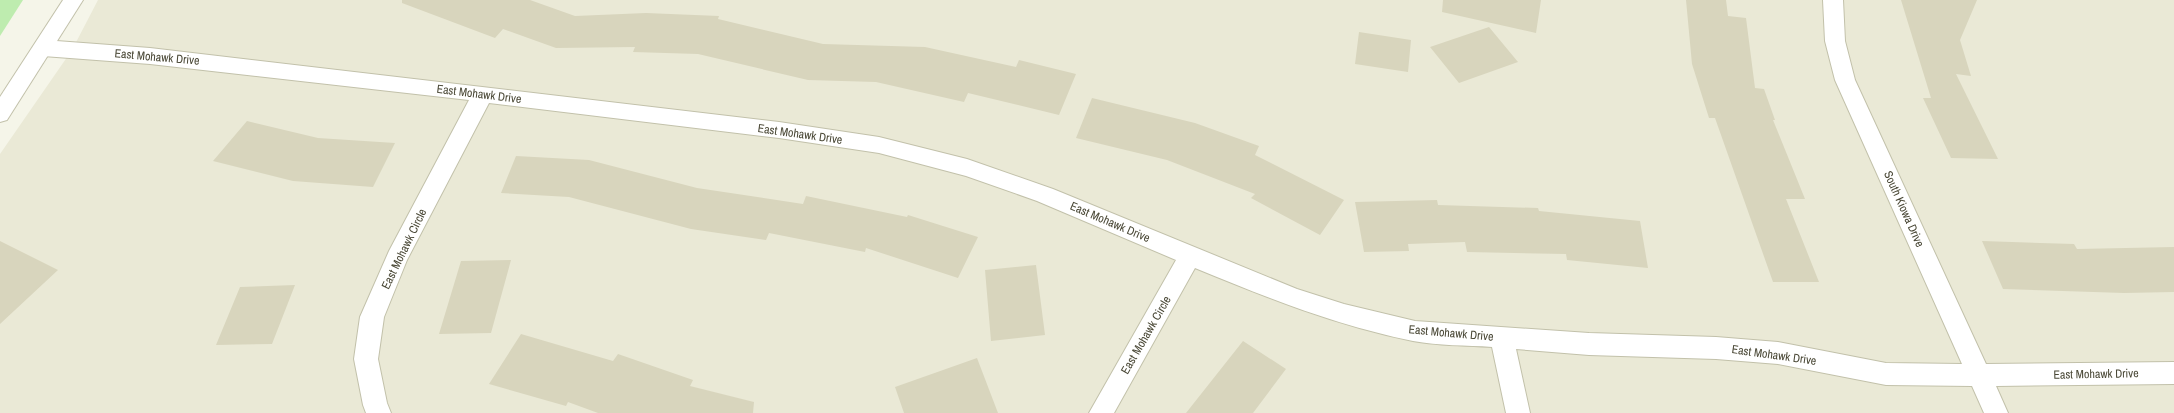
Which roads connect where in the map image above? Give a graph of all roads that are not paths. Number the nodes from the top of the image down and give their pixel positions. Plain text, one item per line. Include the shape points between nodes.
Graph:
1 (73, 0) edge
2 (1833, 0) edge
3 (43, 48) junction
4 (483, 94) junction
5 (0, 114) edge
6 (1190, 256) junction
7 (1502, 338) junction
8 (2174, 373) edge
9 (1979, 375) junction
10 (379, 413) edge
11 (1101, 413) edge
12 (1518, 413) edge
13 (1996, 413) edge

1 - 3 street
2 - 9 street, South Kiowa Drive via 1835,50 1845,80
3 - 4 street, East Mohawk Drive via 150,56
3 - 5 street
4 - 6 street, East Mohawk Drive via 779,130 879,145 967,168 1046,195
4 - 10 street, East Mohawk Circle via 397,258 372,317 366,359 375,405
6 - 7 street, East Mohawk Drive via 1293,298 1344,314 1415,332
6 - 11 street, East Mohawk Circle
7 - 9 street, East Mohawk Drive via 1589,344 1724,348 1778,353 1886,374
7 - 12 street
8 - 9 street, East Mohawk Drive
9 - 13 street, South Kiowa Drive

